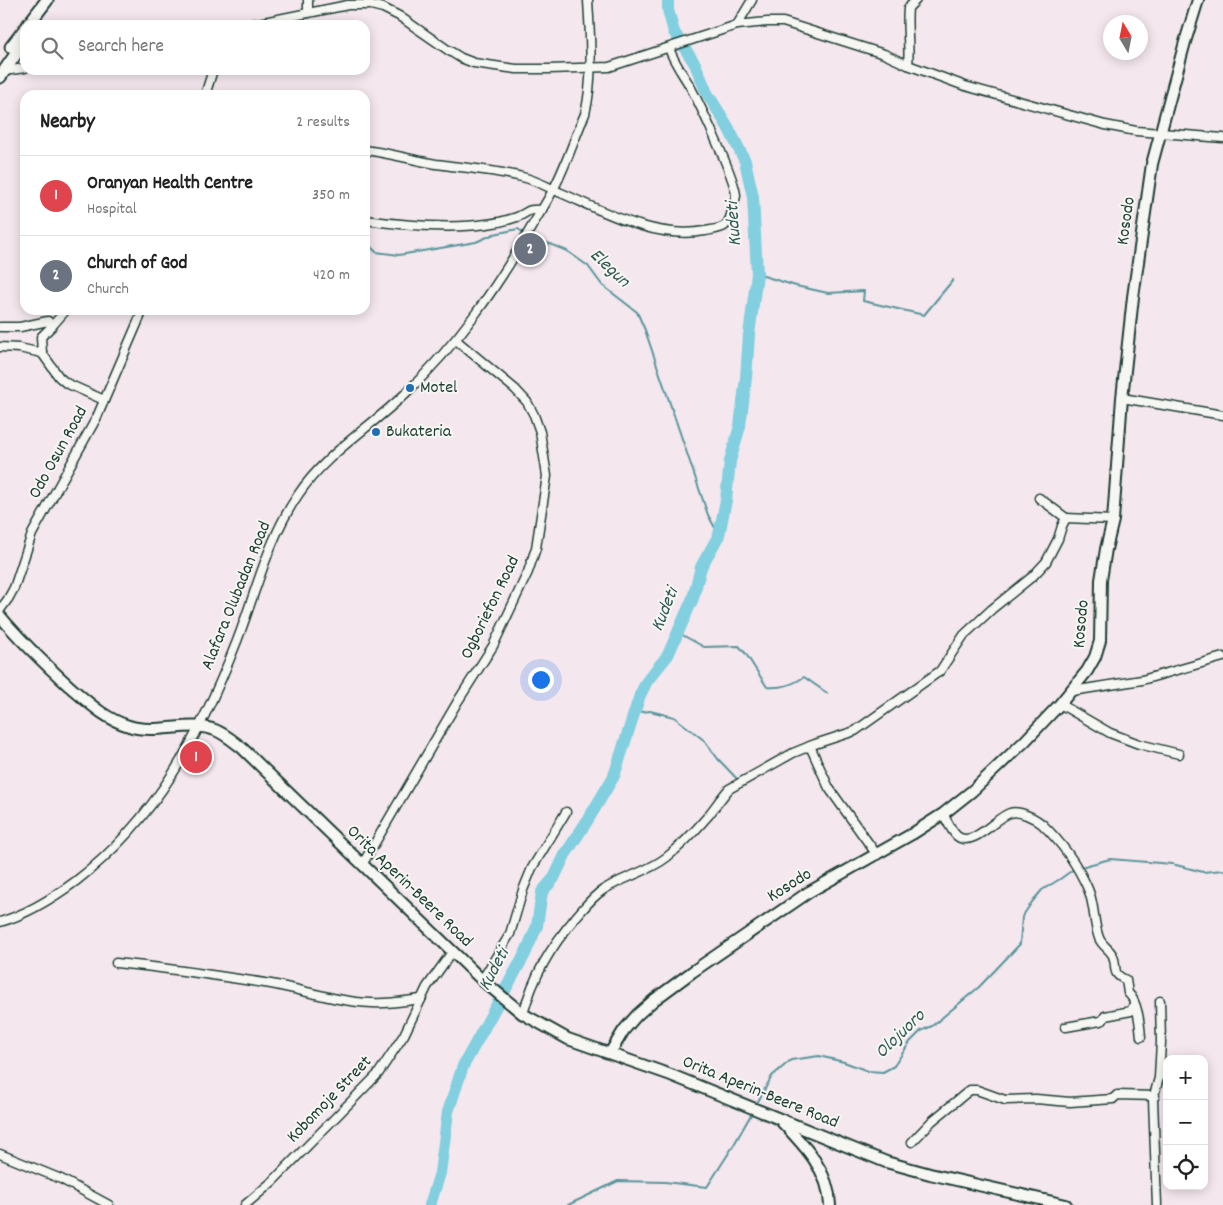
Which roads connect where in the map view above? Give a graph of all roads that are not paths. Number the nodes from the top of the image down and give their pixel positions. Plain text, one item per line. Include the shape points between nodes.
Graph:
1 (47, 0) edge
2 (56, 0) edge
3 (308, 0) edge
4 (588, 0) edge
5 (752, 0) edge
6 (916, 0) edge
7 (1198, 0) edge
8 (308, 13) junction
9 (32, 20) edge
10 (41, 20) edge
11 (273, 20) edge
12 (737, 25) junction
13 (20, 38) edge
14 (20, 47) edge
15 (673, 47) junction
16 (908, 65) junction
17 (20, 69) edge
18 (590, 69) junction
19 (1, 71) edge
20 (212, 75) edge
21 (207, 90) edge
22 (1159, 133) junction
23 (1223, 138) edge
24 (370, 151) edge
25 (554, 190) junction
26 (542, 210) junction
27 (370, 220) edge
28 (62, 315) edge
29 (141, 315) edge
30 (52, 326) junction
31 (0, 327) edge
32 (456, 340) junction
33 (0, 346) edge
34 (42, 354) junction
35 (1122, 398) junction
36 (104, 400) junction
37 (1223, 415) edge
38 (1039, 498) dead end
39 (1066, 518) junction
40 (1113, 520) junction
41 (0, 610) edge
42 (0, 616) edge
43 (1223, 657) edge
44 (1072, 691) junction
45 (1060, 704) junction
46 (199, 727) junction
47 (810, 746) junction
48 (1179, 754) dead end
49 (566, 812) dead end
50 (943, 814) junction
51 (877, 855) junction
52 (362, 865) junction
53 (0, 922) edge
54 (452, 952) junction
55 (116, 963) dead end
56 (482, 980) junction
57 (421, 999) junction
58 (1160, 1001) dead end
59 (1134, 1004) junction
60 (524, 1014) junction
61 (1066, 1027) dead end
62 (1141, 1037) dead end
63 (610, 1053) junction
64 (1155, 1096) junction
65 (780, 1120) junction
66 (912, 1142) dead end
67 (0, 1154) edge
68 (109, 1205) edge
69 (245, 1205) edge
70 (830, 1205) edge
71 (1066, 1205) edge
72 (1157, 1205) edge

1 - 9 highway
2 - 10 highway
3 - 8 street
4 - 18 street, Alafara Olubadan Road
5 - 12 street
6 - 16 street via 908,8
7 - 22 main road, Kosodo
8 - 11 street
8 - 18 street via 371,5 399,16 448,50 474,63 516,69
12 - 15 street
12 - 16 street via 783,22 884,54
13 - 19 highway
14 - 19 highway
15 - 18 street via 624,63
15 - 25 street via 678,70 691,89 728,170 736,195 730,222 723,228 697,232 654,229 606,213
16 - 22 street via 965,86 1104,125
17 - 19 street
18 - 25 street, Alafara Olubadan Road via 585,114
20 - 21 street
22 - 23 street
22 - 35 main road, Kosodo via 1136,268
24 - 25 street via 524,177
25 - 26 street, Alafara Olubadan Road
26 - 27 street via 531,209 520,216 489,224
26 - 32 street, Alafara Olubadan Road via 501,278
28 - 30 street
29 - 36 street, Odo Osun Road
30 - 31 street via 48,321
30 - 34 street via 41,337
32 - 46 street, Alafara Olubadan Road via 406,394 312,475 297,496 270,548 226,667
32 - 52 street, Ogboriefon Road via 515,389 534,416 546,467 536,548 493,646
33 - 34 street
34 - 36 street via 66,383
35 - 37 street
35 - 40 main road, Kosodo
36 - 41 street, Odo Osun Road via 32,534 14,588
38 - 39 street
39 - 40 street
39 - 47 street via 1046,562 964,634 940,671 854,731
40 - 44 main road, Kosodo via 1101,580 1100,641 1095,657
42 - 46 main road, Orita Aperin-Beere Road via 42,662 104,715 145,730
43 - 44 street via 1142,680
44 - 45 main road, Kosodo
45 - 48 street via 1110,733
45 - 50 main road, Kosodo via 990,776
46 - 52 main road, Orita Aperin-Beere Road via 216,731 241,747
46 - 53 street, Alafara Olubadan Road via 159,796 117,846 61,893
47 - 51 street via 829,788
47 - 60 street via 729,789 684,842 666,858 600,891 552,948 533,984
49 - 56 street via 532,868 510,934
50 - 51 main road, Kosodo
50 - 59 street via 958,837 964,839 975,837 1008,813 1016,812 1040,823 1064,849 1084,880 1100,942 1113,955 1116,974 1126,980
51 - 63 main road, Kosodo via 801,897 654,1000 624,1030
52 - 54 main road, Orita Aperin-Beere Road
54 - 56 main road, Orita Aperin-Beere Road
54 - 57 street, Kobomoje Street
55 - 57 street via 272,985 370,1003
56 - 60 main road, Orita Aperin-Beere Road
57 - 69 street, Kobomoje Street via 404,1035 378,1074 273,1181
58 - 64 street via 1162,1042
59 - 61 street via 1132,1011 1126,1014
59 - 62 street
60 - 63 main road, Orita Aperin-Beere Road via 568,1039
63 - 65 main road, Orita Aperin-Beere Road
64 - 66 street via 1117,1095 1113,1099 1070,1102 995,1098 970,1090 932,1120
64 - 72 street
65 - 70 main road via 815,1159 830,1190
65 - 71 main road, Orita Aperin-Beere Road via 886,1162
67 - 68 street via 60,1179

